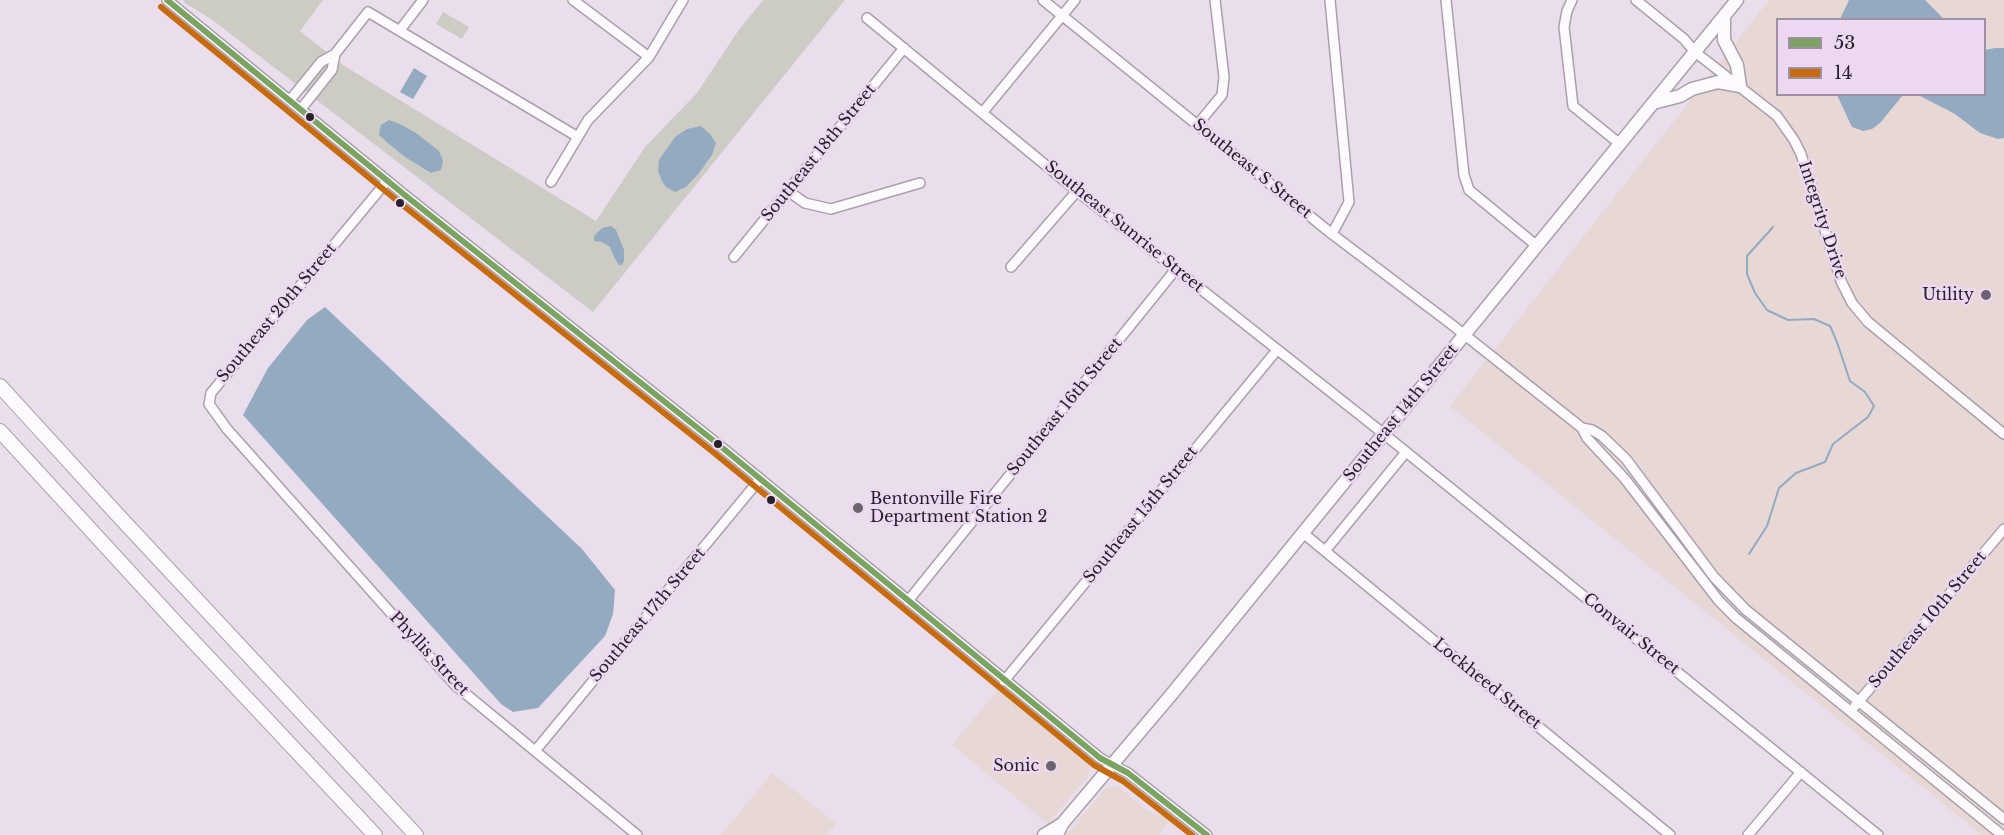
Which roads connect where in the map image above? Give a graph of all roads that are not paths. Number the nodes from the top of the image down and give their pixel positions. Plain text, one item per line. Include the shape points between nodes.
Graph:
1 (167, 0) edge
2 (423, 0) edge
3 (573, 0) edge
4 (683, 0) edge
5 (1043, 0) edge
6 (1075, 0) edge
7 (1215, 0) edge
8 (1329, 0) edge
9 (1446, 0) edge
10 (1572, 0) edge
11 (1636, 0) edge
12 (1737, 0) edge
13 (1063, 16) junction
14 (1724, 17) junction
15 (867, 18) dead end
16 (400, 30) junction
17 (904, 48) junction
18 (1695, 52) junction
19 (335, 54) junction
20 (649, 57) junction
21 (1740, 86) junction
22 (290, 100) junction
23 (1653, 103) junction
24 (301, 109) junction
25 (982, 112) junction
26 (1198, 124) junction
27 (578, 137) junction
28 (1620, 144) junction
29 (387, 181) junction
30 (551, 182) dead end
31 (920, 183) dead end
32 (788, 191) junction
33 (1077, 191) junction
34 (1332, 234) junction
35 (1537, 246) junction
36 (734, 257) dead end
37 (1011, 267) dead end
38 (1176, 269) junction
39 (1464, 335) junction
40 (1277, 350) junction
41 (0, 386) edge
42 (1582, 428) junction
43 (0, 431) edge
44 (1384, 434) junction
45 (2004, 434) edge
46 (245, 449) joint
47 (1406, 452) junction
48 (760, 479) junction
49 (2004, 529) edge
50 (1303, 533) junction
51 (1325, 551) junction
52 (908, 601) junction
53 (1004, 681) junction
54 (1859, 701) junction
55 (1851, 711) junction
56 (536, 751) junction
57 (1112, 764) junction
58 (1801, 772) junction
59 (2004, 819) edge
60 (1060, 829) edge
61 (375, 835) edge
62 (416, 835) edge
63 (637, 835) edge
64 (1044, 835) edge
65 (1207, 835) edge
66 (1670, 835) edge
67 (1748, 835) edge
68 (1878, 835) edge
69 (2002, 835) edge

1 - 22 street
2 - 16 street
3 - 20 street
4 - 20 street
5 - 13 street, Southeast S Street
6 - 13 street
7 - 26 street via 1224,77 1222,95
8 - 34 street via 1349,202
9 - 35 street via 1464,175 1469,190
10 - 28 street via 1564,27 1573,106
11 - 18 street, Integrity Drive
12 - 14 main road, Southeast 14th Street
13 - 25 street
13 - 26 street, Southeast S Street
14 - 18 main road, Southeast 14th Street
14 - 21 main road via 1724,40 1737,65
15 - 17 street, Southeast Sunrise Street
16 - 19 street via 368,12
16 - 27 street
17 - 25 street, Southeast Sunrise Street
17 - 32 street, Southeast 18th Street
18 - 21 street, Integrity Drive
18 - 23 main road, Southeast 14th Street
19 - 22 street via 321,62
19 - 24 street via 332,70
20 - 27 street via 588,120
21 - 23 main road via 1718,82
21 - 45 street, Integrity Drive via 1777,116 1794,140 1840,281 1852,303 1868,322
22 - 24 street
23 - 28 main road, Southeast 14th Street
24 - 29 street
25 - 33 street, Southeast Sunrise Street
26 - 34 street, Southeast S Street
27 - 30 street
28 - 35 main road, Southeast 14th Street
29 - 46 street, Southeast 20th Street via 212,393 209,404
29 - 48 street
31 - 32 street via 831,209 804,203
32 - 36 street, Southeast 18th Street
33 - 37 street
33 - 38 street, Southeast Sunrise Street
34 - 39 street, Southeast S Street
35 - 39 main road, Southeast 14th Street
38 - 40 street, Southeast Sunrise Street
38 - 52 street, Southeast 16th Street
39 - 42 street, Southeast S Street
39 - 44 main road, Southeast 14th Street
40 - 44 street, Southeast Sunrise Street
40 - 53 street, Southeast 15th Street
41 - 62 highway
42 - 54 street via 1602,436 1626,459 1714,577 1746,610
42 - 55 street via 1719,601
43 - 61 highway
44 - 47 street, Convair Street
44 - 50 main road, Southeast 14th Street
46 - 56 street, Phyllis Street via 455,685
47 - 51 street
47 - 58 street, Convair Street
48 - 52 street
48 - 56 street, Southeast 17th Street
49 - 54 street, Southeast 10th Street
50 - 51 street, Lockheed Street
50 - 57 main road, Southeast 14th Street
51 - 66 street, Lockheed Street
52 - 53 street
53 - 57 street
54 - 55 street, Southeast 10th Street
54 - 59 street
55 - 69 street
56 - 63 street, Phyllis Street
57 - 60 main road, Southeast 14th Street
57 - 65 street
58 - 67 street
58 - 68 street, Convair Street
60 - 64 main road, Southeast 14th Street

